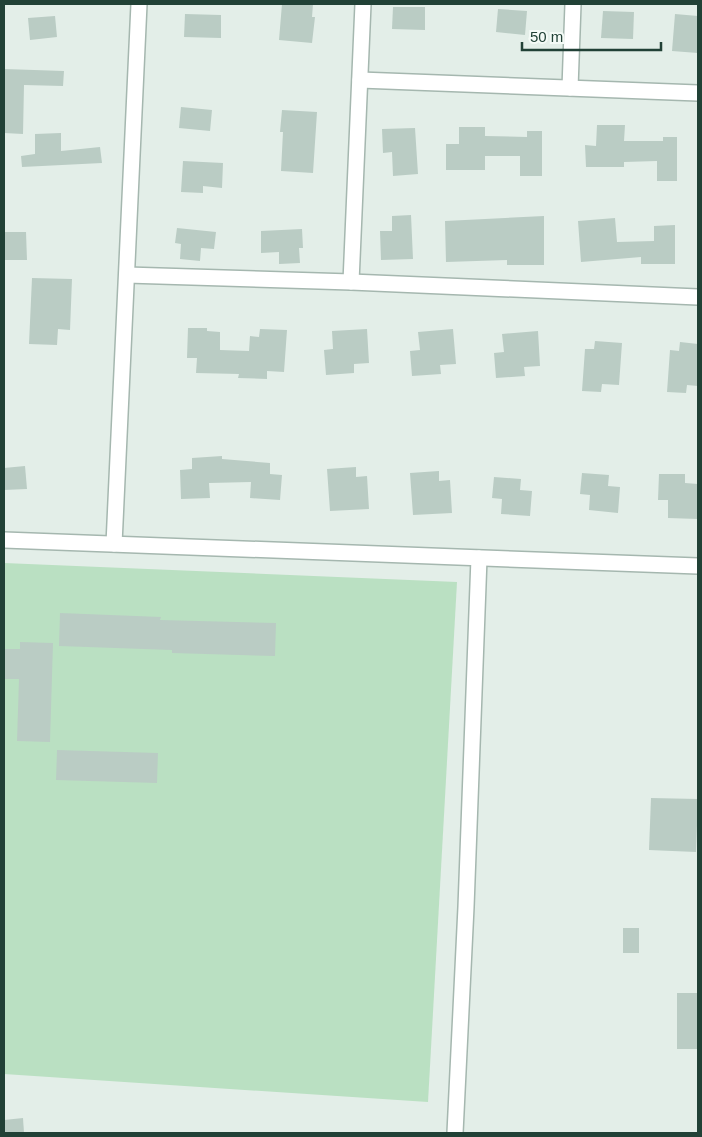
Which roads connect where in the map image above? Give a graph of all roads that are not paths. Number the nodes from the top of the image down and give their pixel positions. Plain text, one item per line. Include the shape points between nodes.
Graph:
1 (139, 4) edge
2 (363, 4) edge
3 (573, 4) edge
4 (360, 80) junction
5 (570, 88) junction
6 (698, 93) edge
7 (127, 275) junction
8 (351, 282) junction
9 (698, 297) edge
10 (4, 540) edge
11 (114, 544) junction
12 (478, 558) junction
13 (698, 566) edge
14 (455, 1133) edge

1 - 7 street
2 - 4 street
3 - 5 street
4 - 5 street
4 - 8 street
5 - 6 street
7 - 8 street
7 - 11 street
8 - 9 street
10 - 11 street
11 - 12 street
12 - 13 street
12 - 14 street

